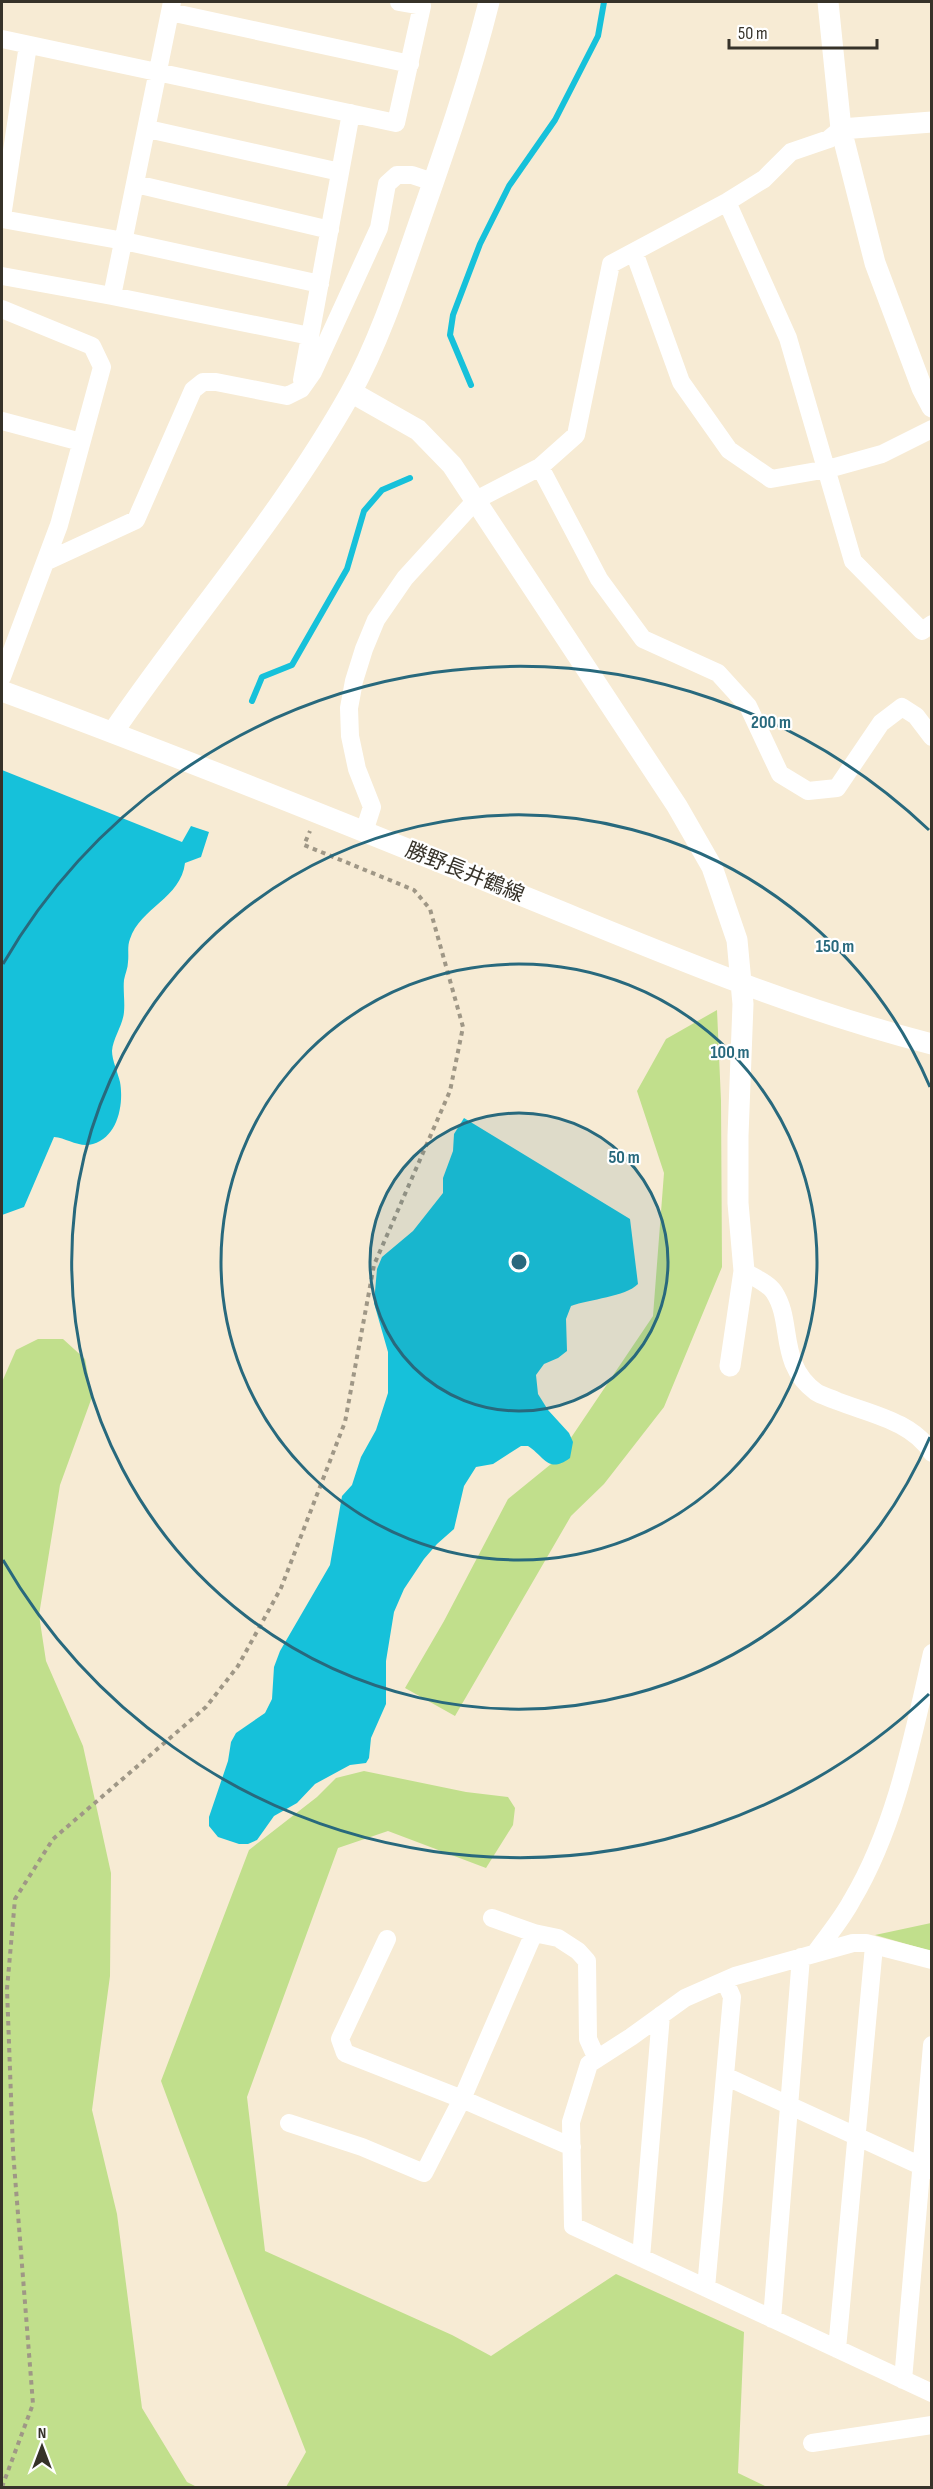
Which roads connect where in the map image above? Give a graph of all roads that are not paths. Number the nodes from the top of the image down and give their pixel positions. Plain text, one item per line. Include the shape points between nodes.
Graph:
1 (399, 2) edge
2 (489, 2) edge
3 (828, 2) edge
4 (171, 7) edge
5 (2, 39) edge
6 (28, 45) junction
7 (410, 64) junction
8 (160, 72) junction
9 (351, 113) junction
10 (932, 122) edge
11 (148, 129) junction
12 (841, 129) junction
13 (340, 172) junction
14 (433, 182) junction
15 (136, 184) junction
16 (727, 202) junction
17 (2, 218) edge
18 (330, 230) junction
19 (124, 241) junction
20 (634, 252) junction
21 (2, 276) edge
22 (320, 284) junction
23 (112, 296) junction
24 (2, 309) edge
25 (310, 336) junction
26 (301, 389) junction
27 (351, 392) junction
28 (932, 407) edge
29 (2, 421) edge
30 (932, 429) edge
31 (81, 442) junction
32 (540, 467) junction
33 (828, 469) junction
34 (476, 500) junction
35 (45, 562) junction
36 (932, 624) edge
37 (2, 677) edge
38 (2, 691) edge
39 (113, 732) junction
40 (932, 737) edge
41 (364, 832) junction
42 (740, 984) junction
43 (932, 1044) edge
44 (744, 1271) junction
45 (730, 1366) dead end
46 (932, 1453) edge
47 (932, 1653) edge
48 (492, 1918) dead end
49 (534, 1933) junction
50 (387, 1939) dead end
51 (873, 1946) junction
52 (808, 1955) junction
53 (932, 1960) edge
54 (725, 1981) junction
55 (661, 2015) junction
56 (932, 2045) edge
57 (597, 2059) junction
58 (725, 2076) junction
59 (462, 2099) junction
60 (790, 2106) junction
61 (289, 2123) dead end
62 (855, 2136) junction
63 (572, 2147) junction
64 (927, 2169) edge
65 (641, 2258) junction
66 (706, 2288) junction
67 (772, 2319) junction
68 (837, 2349) junction
69 (903, 2379) junction
70 (932, 2393) edge
71 (932, 2425) edge
72 (812, 2443) dead end

1 - 7 street via 422,6
2 - 14 street via 466,87
3 - 12 street
4 - 7 street
4 - 8 street
5 - 6 street
6 - 8 street
6 - 17 street
7 - 9 street via 396,123
8 - 9 street
8 - 11 street
9 - 13 street
10 - 12 street
11 - 13 street
11 - 15 street
12 - 16 street via 829,139 792,152 764,179
12 - 28 street via 875,262
13 - 18 street
14 - 26 street via 397,175 387,184 379,228 318,363
14 - 27 street via 392,301
15 - 18 street
15 - 19 street
16 - 20 street
16 - 33 street via 788,338
17 - 19 street
18 - 22 street
19 - 22 street
19 - 23 street
20 - 32 street via 611,264 576,435
20 - 33 street via 681,382 729,450 771,479
21 - 23 street
22 - 25 street
23 - 25 street
24 - 31 street via 92,345 102,367
25 - 26 street
26 - 35 street via 287,396 203,382 193,390 136,520
27 - 34 street via 418,430 452,465
27 - 39 street via 284,500
29 - 31 street
30 - 33 street via 882,454
31 - 35 street
32 - 34 street
32 - 40 street via 599,579 644,639 718,673 748,706 780,774 808,791 837,788 881,723 902,707 916,716
33 - 36 street via 853,561 922,631
34 - 41 street via 405,579 376,620 364,649 349,708 357,770 372,807
34 - 42 street via 677,806 712,867 736,940
35 - 37 street
38 - 39 street, 勝野長井鶴線
39 - 41 street, 勝野長井鶴線
41 - 42 street, 勝野長井鶴線
42 - 43 street, 勝野長井鶴線
42 - 44 street via 743,1004 738,1203
44 - 45 street
44 - 46 street via 774,1291 789,1353 797,1370 816,1392 908,1428
47 - 52 street via 894,1803 875,1855 853,1899
48 - 49 street
49 - 57 street via 558,1938 586,1961 588,2039
49 - 59 street
50 - 59 street via 340,2039 345,2053
51 - 52 street via 853,1943
51 - 53 street
51 - 62 street
52 - 54 street
52 - 60 street
54 - 55 street via 686,1998
54 - 58 street via 732,1997
55 - 57 street
55 - 65 street
56 - 64 street
57 - 63 street via 589,2064 571,2122
58 - 60 street
58 - 66 street
59 - 61 street via 424,2173
59 - 63 street
60 - 62 street
60 - 67 street
62 - 64 street
62 - 68 street
63 - 65 street via 573,2226
64 - 69 street
65 - 66 street
66 - 67 street
67 - 68 street
68 - 69 street
69 - 70 street
71 - 72 street

